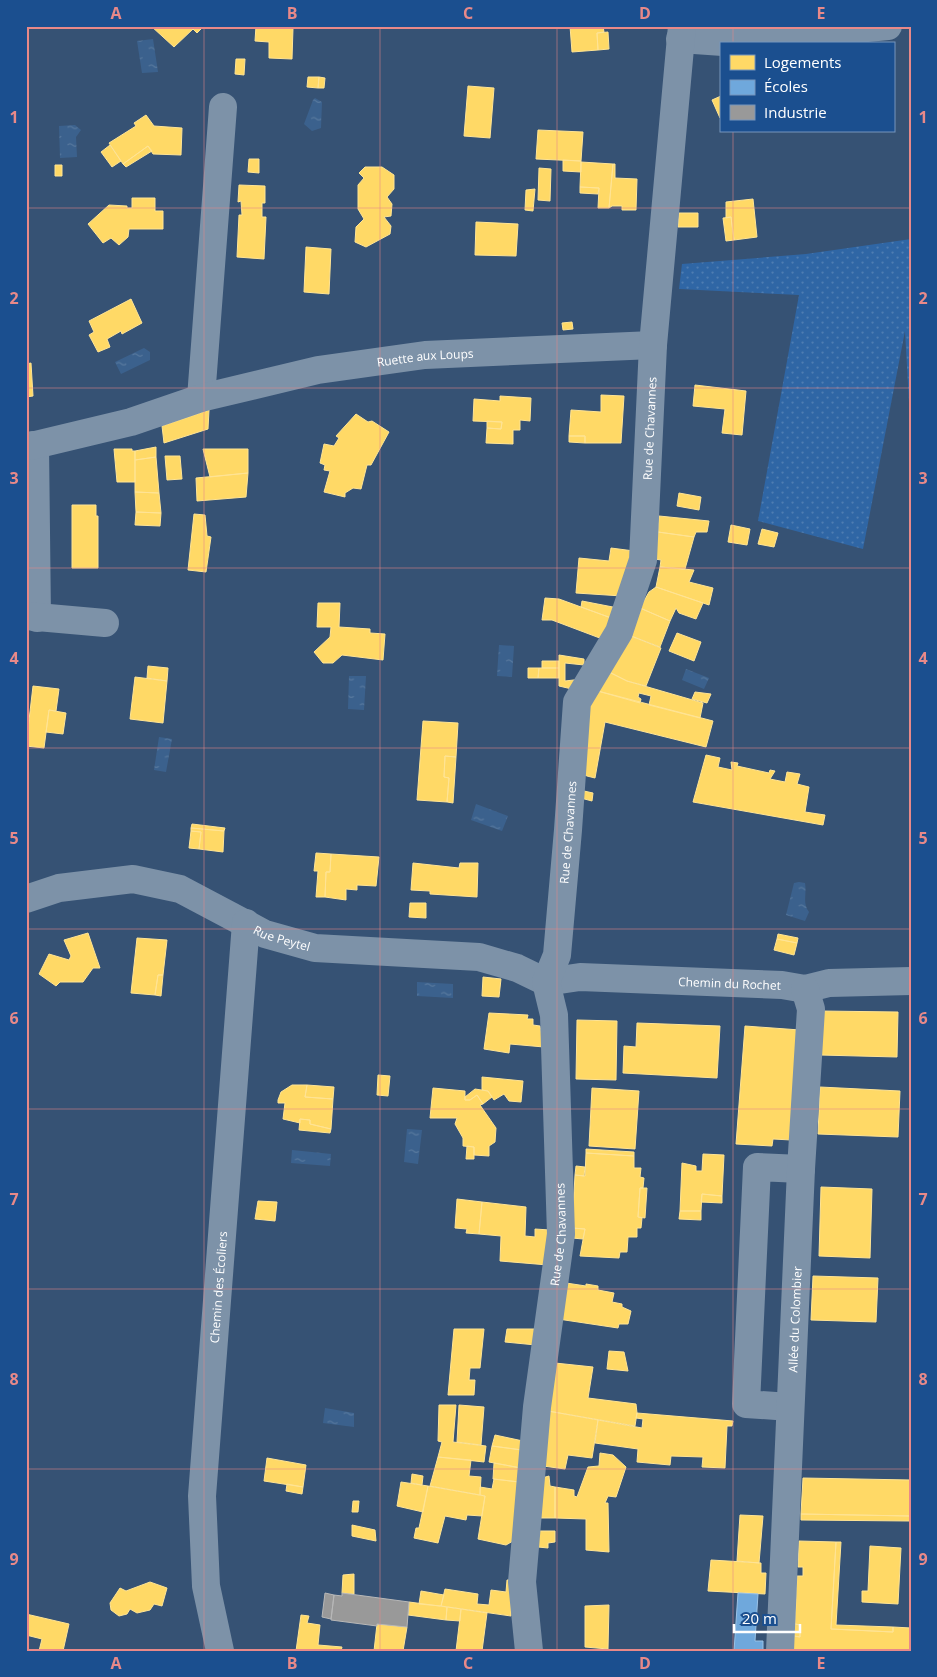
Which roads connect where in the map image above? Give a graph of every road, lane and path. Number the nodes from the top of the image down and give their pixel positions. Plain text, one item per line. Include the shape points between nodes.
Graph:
1 (888, 26) edge
2 (681, 33) edge
3 (223, 107) dead end
4 (653, 345) junction
5 (201, 398) junction
6 (31, 446) edge
7 (32, 617) edge
8 (105, 624) dead end
9 (26, 899) edge
10 (246, 923) junction
11 (911, 980) edge
12 (546, 982) junction
13 (805, 989) junction
14 (802, 1169) junction
15 (790, 1407) junction
16 (220, 1651) edge
17 (529, 1651) edge
18 (780, 1651) edge

1 - 2 street via 723,42
2 - 4 street, Rue de Chavannes
3 - 5 street
4 - 5 street, Ruette aux Loups via 425,355 318,370
4 - 12 street, Rue de Chavannes via 643,560 619,632 577,702 557,955
5 - 6 street, Ruette aux Loups via 131,422
6 - 7 street, Ruette aux Loups
7 - 8 street, Ruette aux Loups
9 - 10 street, Rue Peytel via 59,888 133,879 180,889
10 - 12 street, Rue Peytel via 265,934 316,948 479,957 517,968
10 - 16 street, Chemin des Écoliers via 202,1496 206,1586
11 - 13 street, Chemin du Rochet via 829,983
12 - 13 street, Chemin du Rochet via 580,976 782,985
12 - 17 street, Rue de Chavannes via 554,1015 561,1234 537,1407 522,1582
13 - 14 street, Allée du Colombier via 811,1010
14 - 15 street, Allée du Colombier
14 - 15 street via 757,1167 746,1404
15 - 18 street, Allée du Colombier

